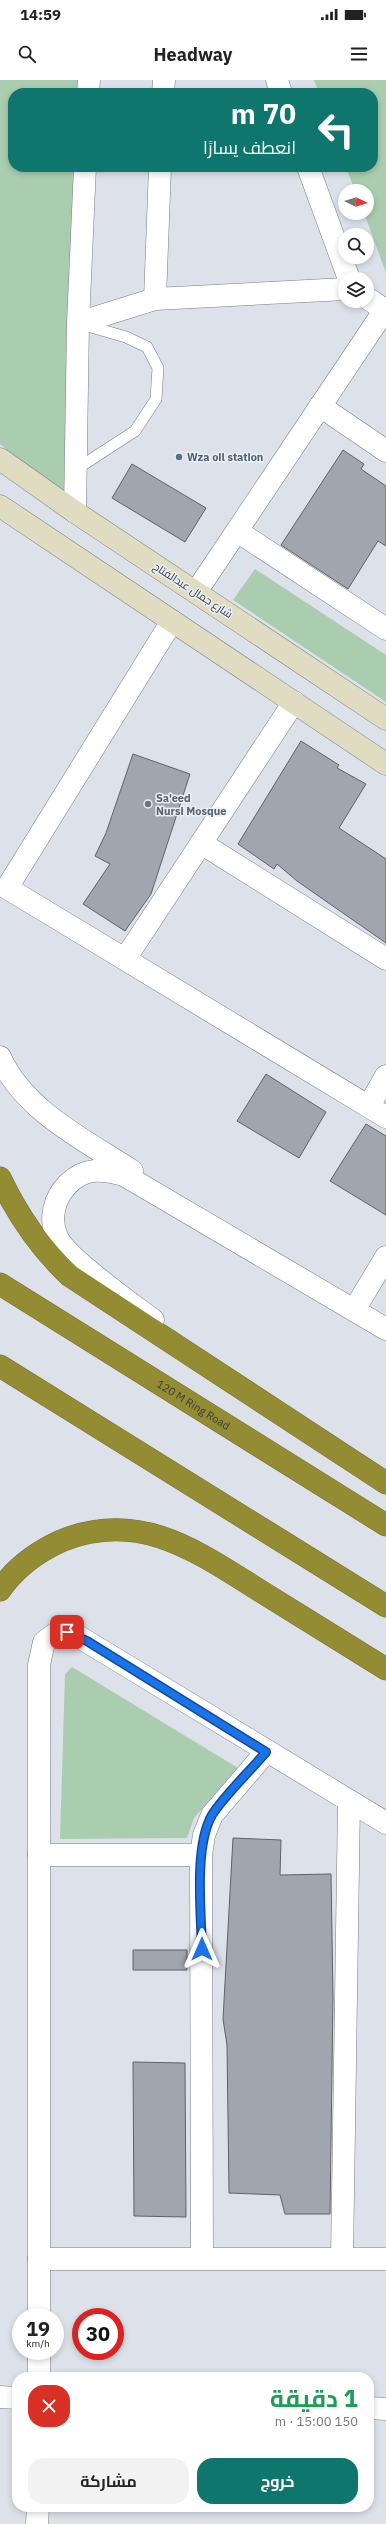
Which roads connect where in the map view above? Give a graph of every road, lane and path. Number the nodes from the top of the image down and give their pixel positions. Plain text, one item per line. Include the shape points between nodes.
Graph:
1 (85, 172) edge
2 (160, 172) edge
3 (310, 172) edge
4 (346, 272) edge
5 (338, 289) edge
6 (155, 299) junction
7 (374, 302) edge
8 (385, 309) edge
9 (78, 323) junction
10 (320, 406) junction
11 (386, 451) edge
12 (0, 459) edge
13 (75, 470) junction
14 (0, 506) edge
15 (75, 512) junction
16 (237, 531) junction
17 (196, 592) junction
18 (172, 621) junction
19 (386, 629) edge
20 (294, 702) junction
21 (386, 719) edge
22 (386, 764) edge
23 (201, 843) junction
24 (125, 959) junction
25 (386, 959) edge
26 (0, 1057) edge
27 (386, 1076) edge
28 (377, 1112) edge
29 (0, 1178) edge
30 (219, 1230) junction
31 (386, 1257) edge
32 (0, 1284) edge
33 (354, 1310) junction
34 (386, 1329) edge
35 (0, 1366) edge
36 (233, 1382) junction
37 (386, 1483) edge
38 (386, 1525) edge
39 (0, 1590) edge
40 (386, 1606) edge
41 (386, 1669) edge
42 (266, 1752) junction
43 (349, 1802) junction
44 (386, 1824) edge
45 (40, 1855) junction
46 (201, 1855) junction
47 (39, 2259) junction
48 (202, 2259) junction
49 (342, 2259) junction
50 (386, 2259) edge
51 (39, 2308) edge
52 (39, 2360) edge
53 (39, 2372) edge
54 (0, 2398) edge
55 (12, 2398) edge
56 (374, 2408) edge
57 (386, 2409) edge
58 (38, 2512) edge
59 (37, 2524) edge

1 - 9 street
2 - 6 street
3 - 4 street
5 - 6 street
6 - 9 street
7 - 8 street
8 - 10 street
9 - 13 street
9 - 13 lane via 126,337 147,347 158,368 156,399 135,431
10 - 11 street
10 - 16 street
12 - 15 main road, شارع جمال عبدالفتاح
13 - 15 street
14 - 18 main road
15 - 17 main road, شارع جمال عبدالفتاح
16 - 17 street
16 - 19 street
17 - 21 main road, شارع جمال عبدالفتاح
18 - 20 main road
18 - 24 street via 7,888
20 - 22 main road
20 - 23 street
23 - 24 street
23 - 25 street
24 - 28 street
26 - 30 street via 29,1099 52,1118
27 - 28 street
29 - 36 highway via 30,1232 48,1255 70,1276
30 - 33 street
30 - 36 street via 124,1175 106,1170 94,1170 69,1183 58,1196 53,1217 57,1238 70,1253
31 - 33 street
32 - 38 highway, 120 M Ring Road
33 - 34 street
35 - 40 highway
36 - 37 highway
39 - 41 highway via 34,1556 74,1537 110,1529 158,1535 195,1551
42 - 43 street
42 - 45 street via 87,1641 67,1632 52,1635 44,1642 39,1665
42 - 46 street via 212,1815 204,1834
43 - 44 street
43 - 49 street
45 - 46 street
45 - 47 street
46 - 48 street
47 - 48 street
47 - 51 street
48 - 49 street
49 - 50 street
52 - 53 street
54 - 55 street
56 - 57 street
58 - 59 street

